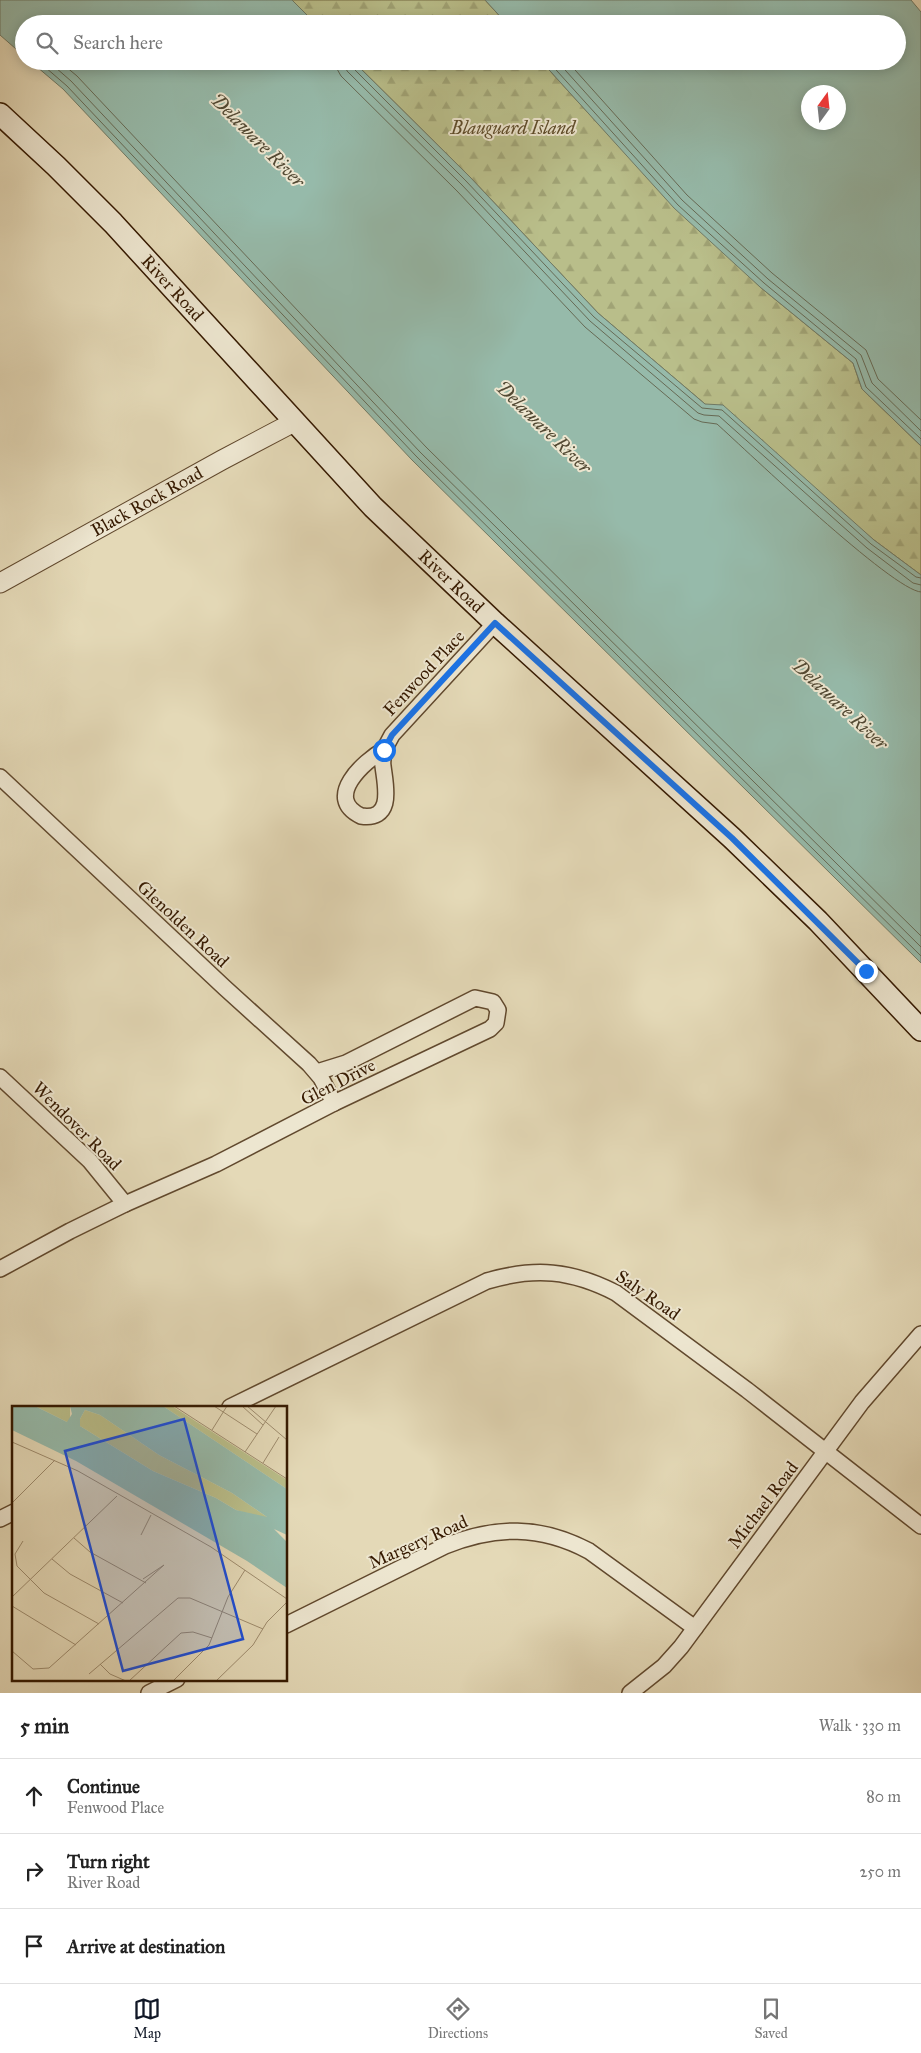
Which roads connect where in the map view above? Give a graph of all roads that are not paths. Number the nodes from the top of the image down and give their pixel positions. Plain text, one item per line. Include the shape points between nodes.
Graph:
1 (0, 114) edge
2 (294, 422) junction
3 (0, 583) edge
4 (495, 623) junction
5 (384, 750) dead end
6 (0, 777) edge
7 (921, 1030) edge
8 (317, 1072) junction
9 (0, 1077) edge
10 (334, 1103) junction
11 (125, 1204) junction
12 (0, 1269) edge
13 (921, 1334) edge
14 (232, 1406) edge
15 (826, 1452) junction
16 (12, 1513) edge
17 (0, 1519) edge
18 (921, 1526) edge
19 (288, 1624) edge
20 (695, 1628) junction
21 (175, 1680) edge
22 (149, 1693) edge
23 (630, 1693) edge

1 - 2 main road, River Road via 113,223
2 - 3 street, Black Rock Road
2 - 4 main road, River Road via 373,507
4 - 5 street, Fenwood Place via 392,735
4 - 7 main road, River Road via 732,838
6 - 8 street, Glenolden Road
8 - 10 street, Glenolden Road
8 - 10 street, Glen Drive via 368,1052 467,1001 482,998 496,1005 499,1016 490,1029
9 - 11 street, Wendover Road via 90,1161
10 - 11 street, Glen Drive via 216,1164
11 - 12 street, Glen Drive
13 - 15 street, Michael Road via 862,1402
14 - 15 street, Saly Road via 487,1281 530,1272 553,1272 596,1283 616,1293
15 - 18 street, Saly Road
15 - 20 street, Michael Road
16 - 17 street
19 - 20 street, Margery Road via 445,1546 466,1538 510,1530 540,1533 576,1544
20 - 23 street, Michael Road via 664,1666
21 - 22 street

